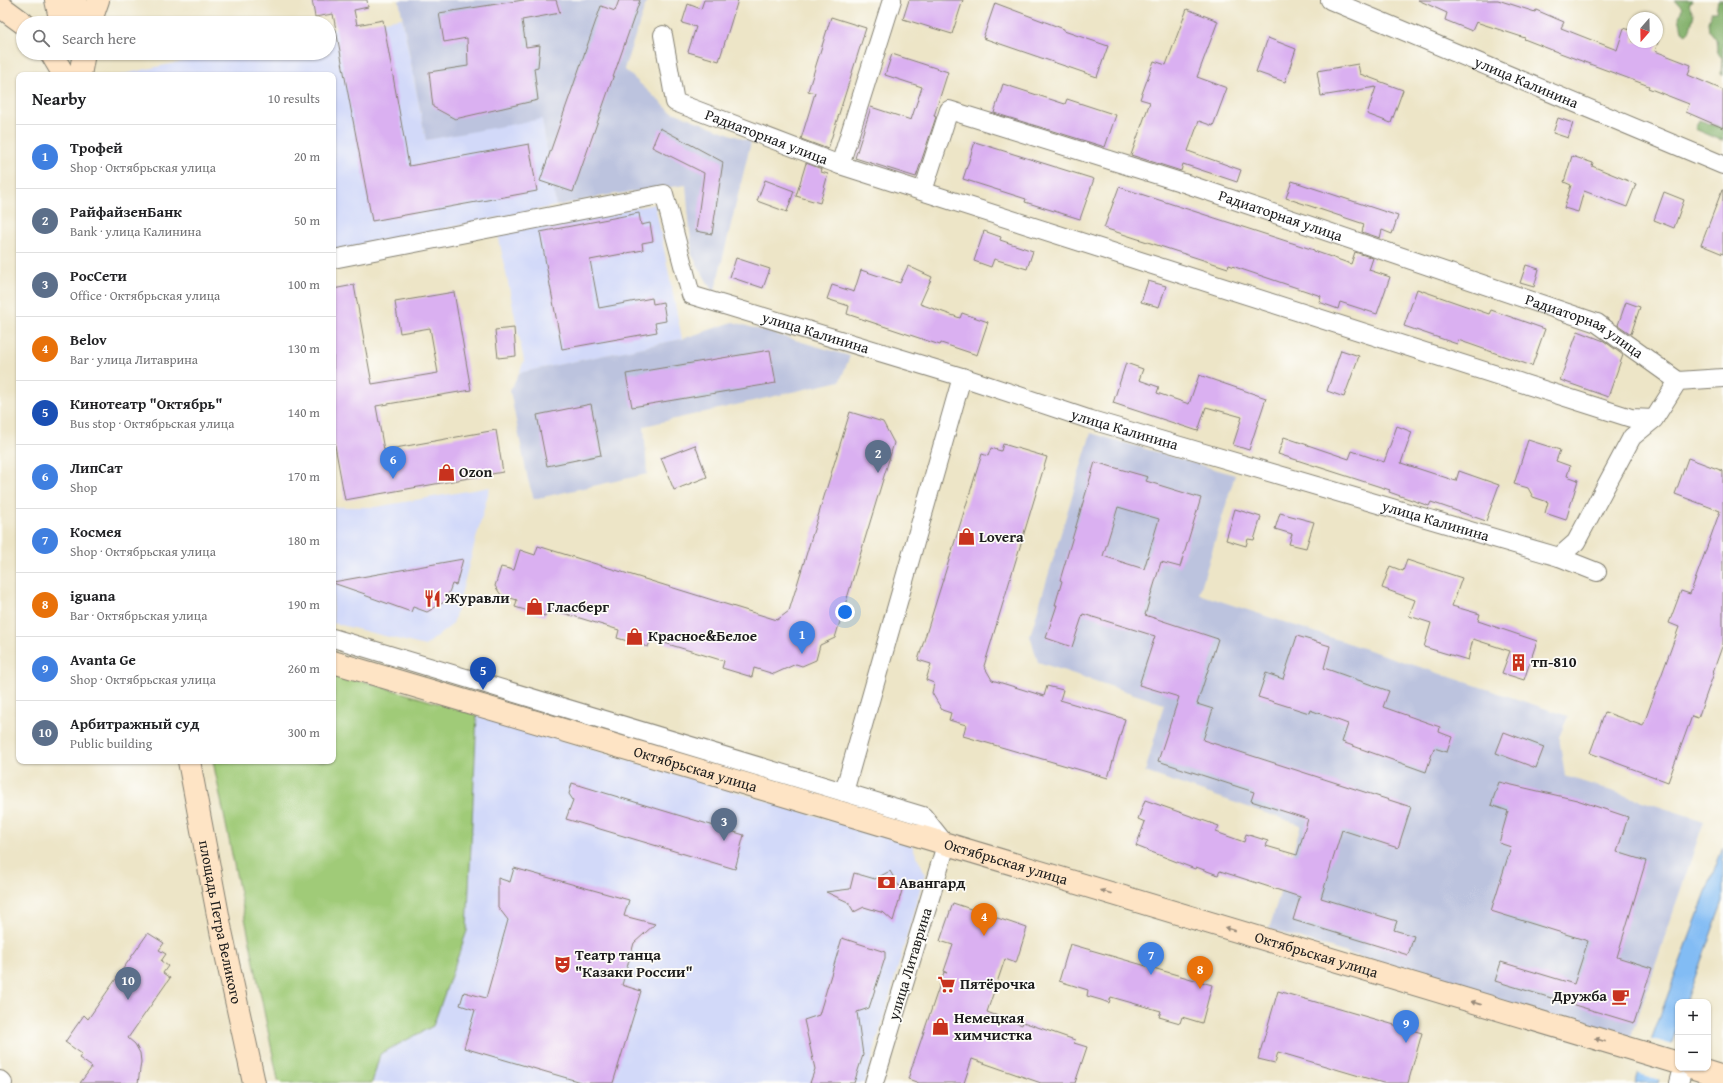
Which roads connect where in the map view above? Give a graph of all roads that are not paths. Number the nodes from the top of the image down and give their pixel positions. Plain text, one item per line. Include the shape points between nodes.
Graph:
1 (56, 0) edge
2 (76, 0) edge
3 (98, 0) edge
4 (892, 0) edge
5 (1330, 0) edge
6 (0, 6) edge
7 (59, 16) edge
8 (76, 16) edge
9 (92, 16) edge
10 (16, 18) edge
11 (663, 35) dead end
12 (54, 60) edge
13 (69, 60) edge
14 (76, 60) edge
15 (83, 60) edge
16 (62, 72) edge
17 (71, 72) edge
18 (76, 72) edge
19 (81, 72) edge
20 (1723, 164) edge
21 (840, 165) junction
22 (923, 191) junction
23 (336, 258) edge
24 (962, 377) junction
25 (1723, 378) edge
26 (1678, 381) junction
27 (1654, 419) junction
28 (1559, 557) junction
29 (1597, 572) dead end
30 (336, 639) edge
31 (336, 663) edge
32 (190, 764) edge
33 (844, 792) junction
34 (946, 845) junction
35 (1675, 1066) edge
36 (1692, 1071) edge
37 (1723, 1077) edge
38 (0, 1080) edge
39 (256, 1080) edge
40 (3, 1083) edge
41 (874, 1083) edge

1 - 7 street
2 - 8 street
3 - 9 street
4 - 21 street
5 - 20 street, улица Калинина
6 - 10 street
11 - 21 street, Радиаторная улица via 675,102
12 - 16 street
13 - 17 street
14 - 18 street
15 - 19 street
21 - 22 street, Радиаторная улица
22 - 26 street, Радиаторная улица via 949,110 1187,184 1597,323
22 - 27 street, Радиаторная улица via 1631,418
23 - 24 street, улица Калинина via 664,194 691,295
24 - 28 street, улица Калинина via 1088,419
24 - 33 street
25 - 26 street
26 - 27 street
27 - 28 street via 1632,437 1576,542
28 - 29 street, улица Калинина
30 - 33 street
31 - 34 street, Октябрьская улица
32 - 39 street, площадь Петра Великого via 221,931
33 - 34 street via 923,816
35 -> 34 street, Октябрьская улица via 1638,1051
34 - 41 street, улица Литаврина
36 - 37 street, Октябрьская улица
38 - 40 street

